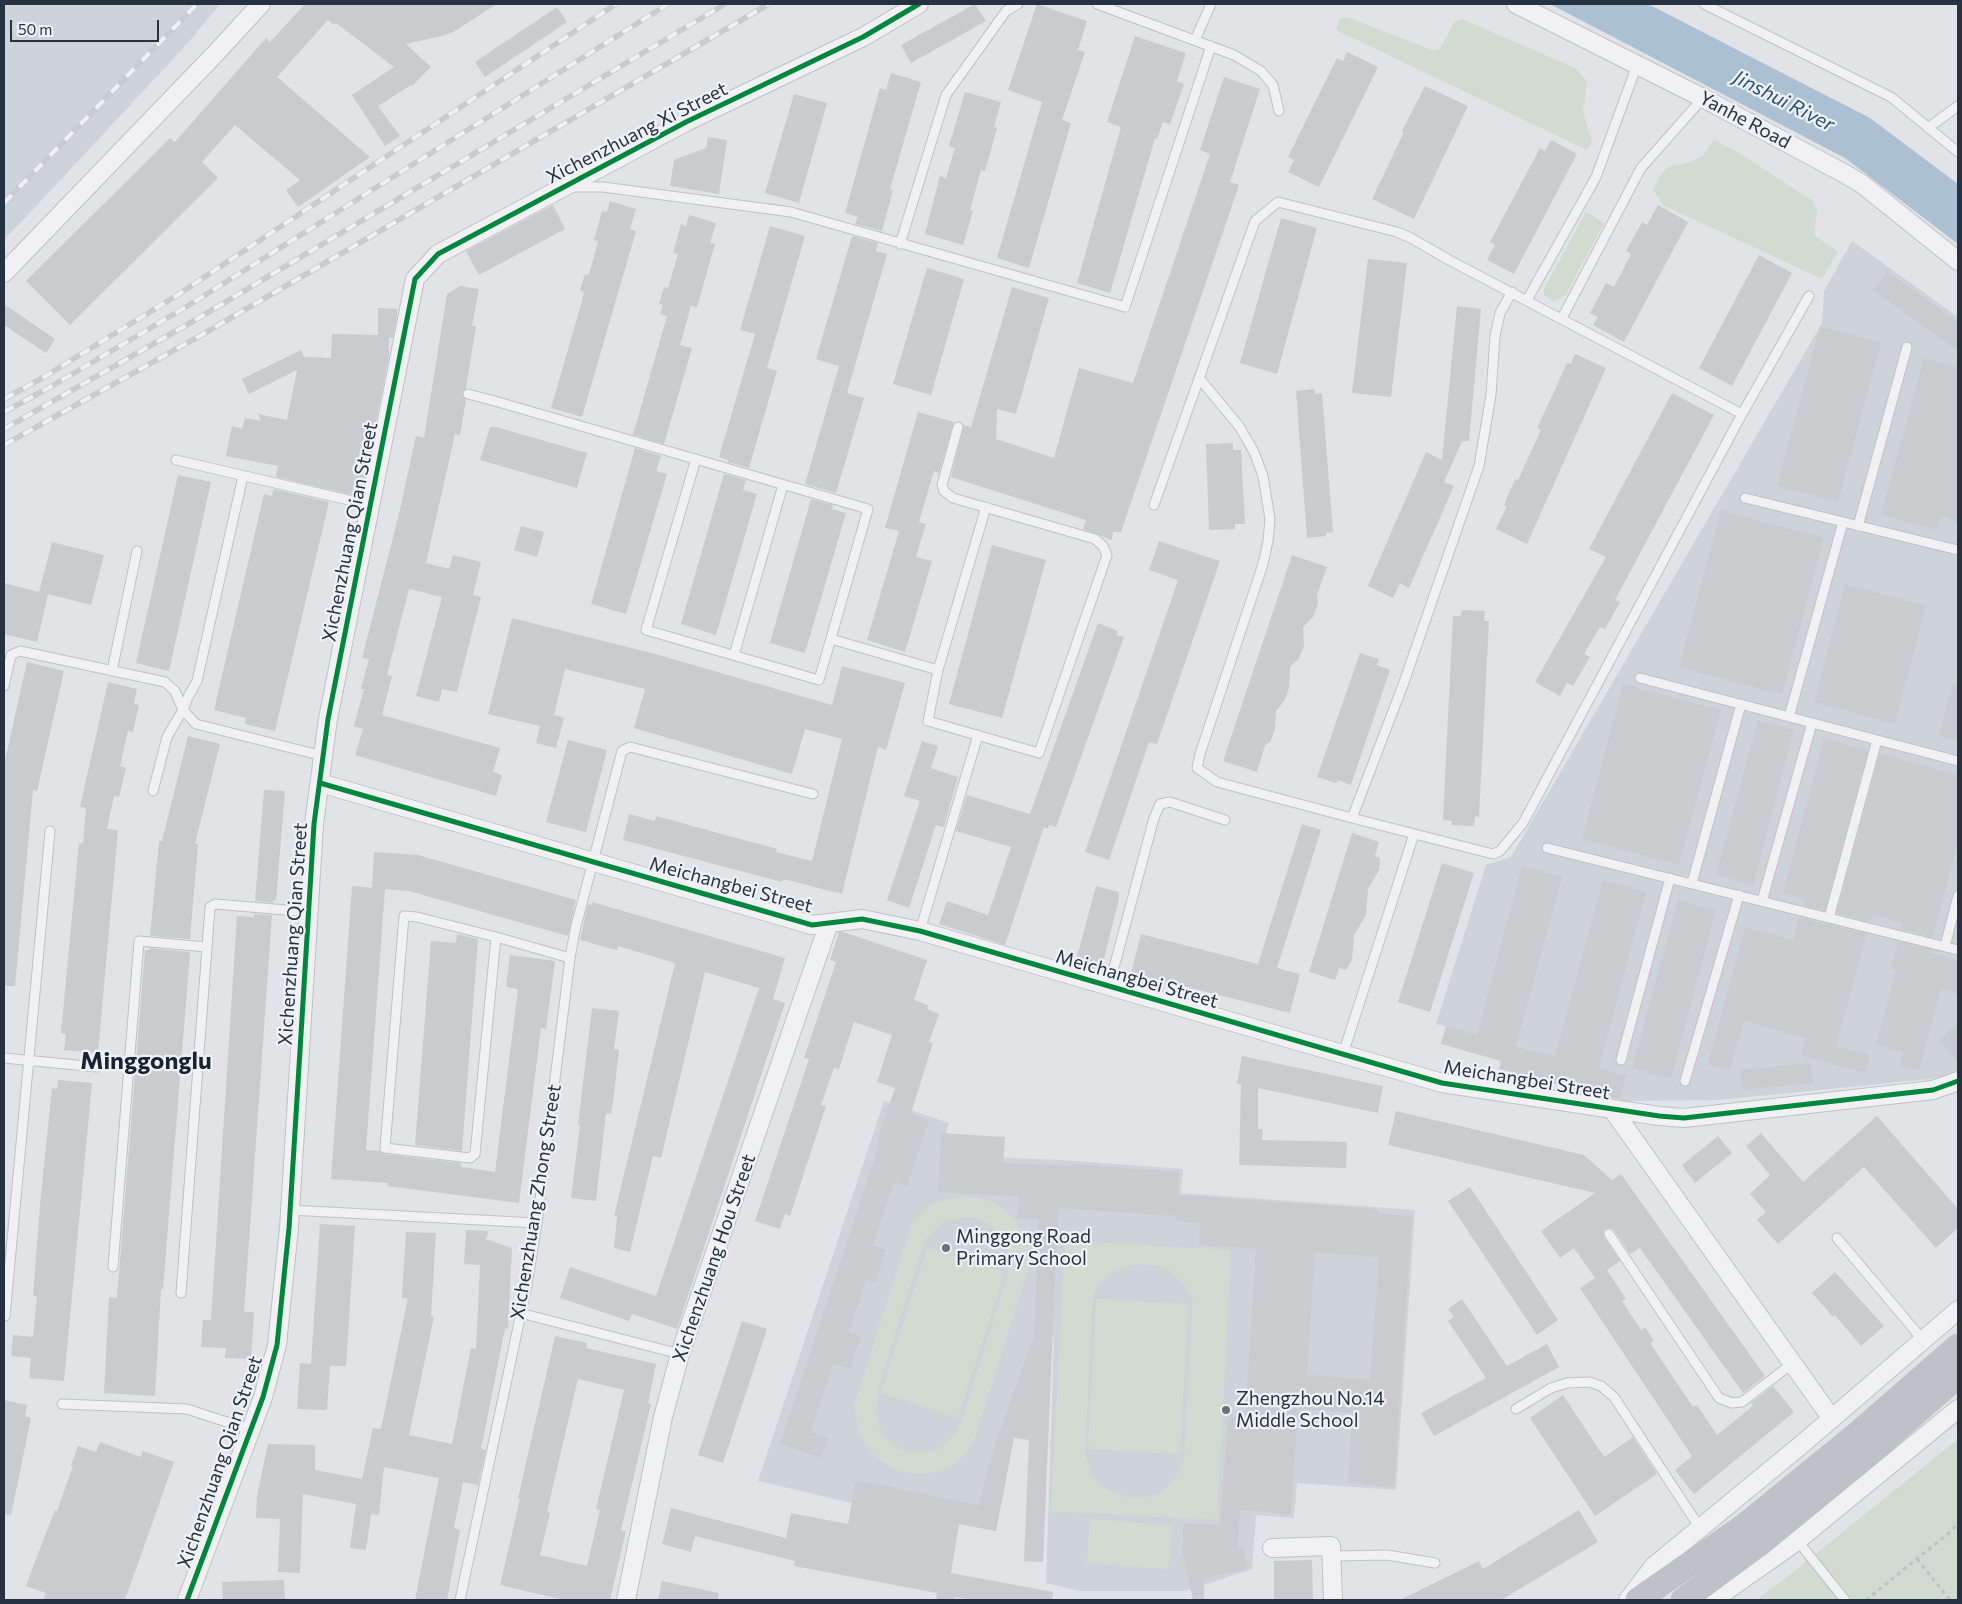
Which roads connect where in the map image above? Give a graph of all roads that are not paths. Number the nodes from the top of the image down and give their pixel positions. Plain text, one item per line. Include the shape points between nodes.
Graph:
1 (260, 4) edge
2 (919, 4) edge
3 (1018, 4) edge
4 (1097, 4) edge
5 (1211, 4) edge
6 (1516, 4) edge
7 (1704, 4) edge
8 (1195, 40) junction
9 (1211, 46) junction
10 (1637, 65) junction
11 (1703, 98) junction
12 (1958, 106) edge
13 (1279, 112) dead end
14 (1928, 128) junction
15 (1958, 152) edge
16 (564, 187) junction
17 (900, 244) junction
18 (1958, 261) edge
19 (425, 266) joint
20 (4, 273) edge
21 (1512, 292) junction
22 (1809, 296) dead end
23 (1527, 300) junction
24 (1562, 318) junction
25 (1907, 348) dead end
26 (1199, 378) junction
27 (468, 394) dead end
28 (1742, 414) junction
29 (958, 427) dead end
30 (696, 459) junction
31 (176, 460) dead end
32 (243, 476) junction
33 (783, 485) junction
34 (1745, 498) dead end
35 (370, 505) junction
36 (1154, 505) dead end
37 (986, 507) junction
38 (1843, 522) junction
39 (1858, 526) junction
40 (1958, 550) edge
41 (136, 551) dead end
42 (831, 639) junction
43 (734, 655) junction
44 (938, 670) junction
45 (112, 671) junction
46 (1640, 678) dead end
47 (4, 686) edge
48 (1740, 704) junction
49 (183, 710) junction
50 (1789, 717) junction
51 (1812, 723) junction
52 (978, 735) junction
53 (1877, 740) junction
54 (323, 756) junction
55 (1958, 762) edge
56 (320, 783) junction
57 (153, 792) dead end
58 (812, 794) dead end
59 (1352, 818) junction
60 (1225, 820) dead end
61 (50, 831) dead end
62 (1414, 834) junction
63 (1547, 848) dead end
64 (592, 862) junction
65 (1670, 878) junction
66 (1692, 884) junction
67 (1739, 896) junction
68 (1958, 896) edge
69 (1762, 901) junction
70 (309, 912) junction
71 (1829, 918) junction
72 (829, 923) junction
73 (920, 932) junction
74 (496, 937) junction
75 (1945, 946) junction
76 (207, 947) junction
77 (1958, 950) edge
78 (570, 958) junction
79 (1109, 986) junction
80 (1343, 1054) junction
81 (4, 1058) edge
82 (1621, 1060) dead end
83 (29, 1061) junction
84 (97, 1067) dead end
85 (1685, 1081) dead end
86 (1958, 1081) edge
87 (1612, 1109) junction
88 (290, 1210) junction
89 (537, 1223) junction
90 (1609, 1234) dead end
91 (1837, 1238) dead end
92 (113, 1267) dead end
93 (181, 1293) dead end
94 (1958, 1310) edge
95 (520, 1313) junction
96 (4, 1316) edge
97 (1923, 1340) junction
98 (1958, 1346) edge
99 (680, 1354) junction
100 (1793, 1363) junction
101 (1958, 1376) edge
102 (62, 1404) dead end
103 (1516, 1409) dead end
104 (1958, 1410) edge
105 (1832, 1419) junction
106 (251, 1430) junction
107 (1700, 1528) junction
108 (1751, 1536) junction
109 (1797, 1540) junction
110 (1272, 1548) dead end
111 (1332, 1556) junction
112 (1435, 1563) dead end
113 (187, 1600) edge
114 (460, 1600) edge
115 (626, 1600) edge
116 (1333, 1600) edge
117 (1628, 1600) edge
118 (1638, 1600) edge
119 (1683, 1600) edge
120 (1713, 1600) edge
121 (1845, 1600) edge

1 - 20 street
2 - 16 street, Xichenzhuang Xi Street via 863,37 686,122
3 - 17 lane via 1006,11 946,95
4 - 8 lane
5 - 8 lane
6 - 10 street, Yanhe Road
7 - 14 lane via 1891,98
8 - 9 lane
9 - 13 lane via 1261,71 1273,85
9 - 17 lane via 1125,307
10 - 11 street, Yanhe Road
10 - 23 lane via 1596,176
11 - 18 street, Yanhe Road via 1862,184
11 - 24 lane via 1641,168
12 - 14 lane
14 - 15 lane
16 - 17 lane via 603,187 791,212
16 - 19 street, Xichenzhuang Xi Street via 438,254
19 - 35 street, Xichenzhuang Qian Street via 416,279
21 - 23 lane
21 - 26 lane via 1397,232 1278,202 1255,221
21 - 59 lane via 1500,313 1479,466 1403,685
22 - 28 lane
23 - 24 lane
24 - 28 lane
25 - 39 lane
26 - 36 lane
26 - 59 lane via 1239,426 1254,452 1263,476 1270,518 1263,564 1197,768 1217,782
27 - 30 lane
28 - 62 lane via 1523,823 1500,851 1493,854
29 - 37 lane via 942,485 944,491 953,498
30 - 33 lane
30 - 43 lane via 646,630
31 - 32 lane
32 - 35 lane
32 - 49 lane via 197,681
33 - 42 lane via 868,509
33 - 43 lane
34 - 38 lane
35 - 54 street, Xichenzhuang Qian Street
37 - 44 lane
37 - 52 lane via 1095,539 1103,546 1106,555 1039,753
38 - 39 lane
38 - 50 lane
39 - 40 lane
41 - 45 lane
42 - 43 lane via 819,680
42 - 44 lane
44 - 52 lane via 928,721
45 - 47 lane via 20,651 11,655
45 - 49 lane via 165,682 174,691
46 - 48 lane
48 - 50 lane
48 - 66 lane
49 - 54 lane via 196,724
49 - 57 lane via 167,737
50 - 51 lane
51 - 53 lane
51 - 69 lane
52 - 73 lane
53 - 55 lane
53 - 71 lane
54 - 56 street, Xichenzhuang Qian Street
56 - 64 street, Meichangbei Street
56 - 70 street, Xichenzhuang Qian Street
58 - 64 lane, Xichenzhuang Zhong Street via 630,748 622,751
59 - 62 lane
60 - 79 lane via 1170,802 1160,804
61 - 83 lane
62 - 80 lane
63 - 65 lane
64 - 72 street, Meichangbei Street via 812,925
64 - 78 lane, Xichenzhuang Zhong Street
65 - 66 lane
65 - 82 lane
66 - 67 lane
67 - 69 lane
67 - 85 lane
68 - 75 lane
69 - 71 lane
70 - 76 lane via 215,904 210,907
70 - 88 street, Xichenzhuang Qian Street
71 - 75 lane
72 - 73 street, Meichangbei Street via 862,919
72 - 99 street, Xichenzhuang Hou Street
73 - 79 street, Meichangbei Street
74 - 74 lane via 475,1154 470,1158 385,1148 404,916 417,916
74 - 78 lane
75 - 77 lane
76 - 92 lane via 139,941
76 - 93 lane
78 - 89 lane, Xichenzhuang Zhong Street
79 - 80 street, Meichangbei Street
80 - 87 street, Meichangbei Street via 1442,1083
81 - 83 lane
83 - 84 lane
83 - 96 lane
86 - 87 street, Meichangbei Street via 1933,1090 1684,1118
87 - 100 street
88 - 89 lane
88 - 106 street, Xichenzhuang Qian Street via 277,1345
89 - 95 lane, Xichenzhuang Zhong Street
90 - 100 lane via 1720,1398 1732,1403 1742,1402
91 - 97 lane
94 - 97 street
95 - 99 lane
95 - 114 lane, Xichenzhuang Zhong Street
97 - 105 street
98 - 108 main road, bridge via 1856,1435
99 - 115 street, Xichenzhuang Hou Street via 663,1417
100 - 105 street
101 - 108 main road, bridge via 1870,1453
102 - 106 lane via 187,1409
103 - 107 lane via 1551,1388 1568,1383 1588,1382 1601,1386 1614,1397
104 - 109 street
105 - 107 street
106 - 113 street, Xichenzhuang Qian Street
107 - 117 street via 1654,1566
108 - 118 main road
108 - 119 main road
109 - 120 street
109 - 121 lane
110 - 111 street via 1331,1546
111 - 112 lane via 1386,1555
111 - 116 street

